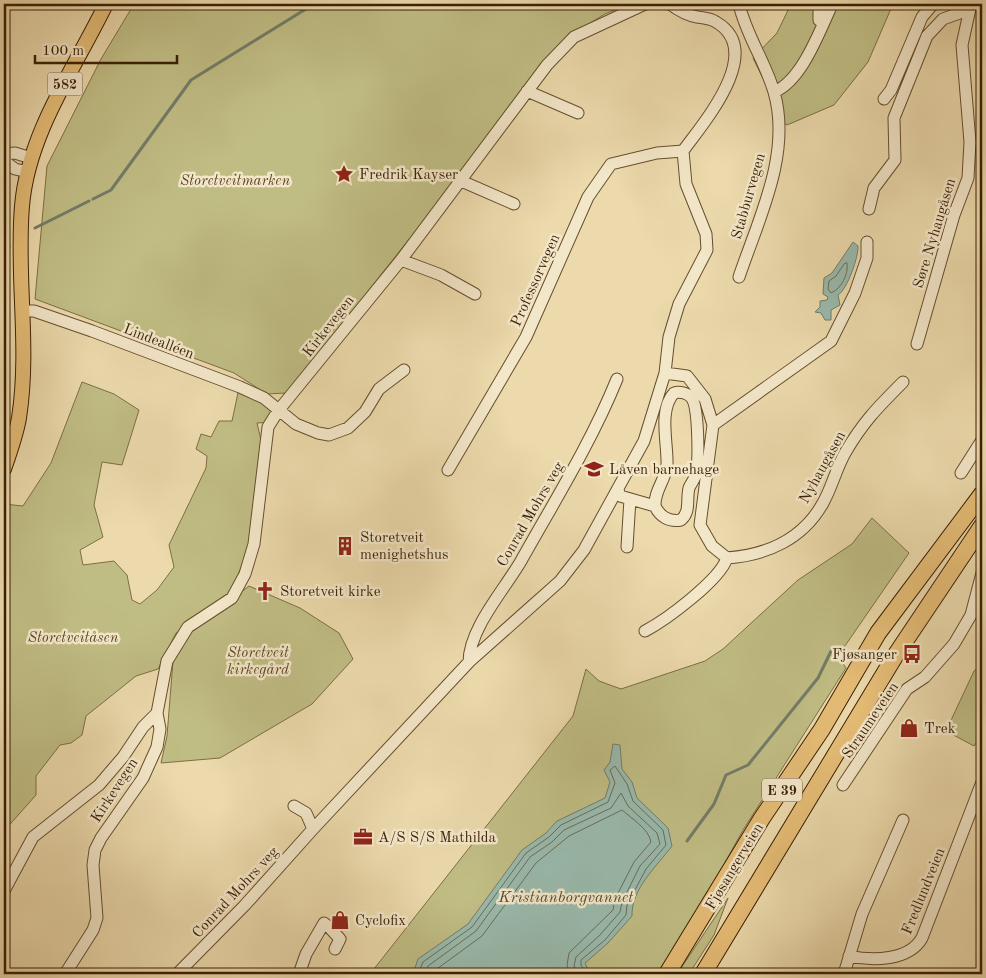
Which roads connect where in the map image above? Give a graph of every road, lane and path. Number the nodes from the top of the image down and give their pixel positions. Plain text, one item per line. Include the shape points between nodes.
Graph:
1 (106, 4) edge
2 (111, 4) edge
3 (644, 4) edge
4 (670, 4) edge
5 (739, 4) edge
6 (933, 4) edge
7 (824, 6) edge
8 (969, 7) edge
9 (91, 34) junction
10 (527, 91) junction
11 (774, 92) junction
12 (884, 99) dead end
13 (578, 113) dead end
14 (682, 151) junction
15 (4, 154) edge
16 (31, 158) junction
17 (4, 161) edge
18 (28, 172) junction
19 (459, 180) junction
20 (514, 204) dead end
21 (869, 209) dead end
22 (867, 242) dead end
23 (401, 260) junction
24 (739, 277) dead end
25 (475, 294) dead end
26 (23, 311) junction
27 (917, 344) dead end
28 (404, 370) dead end
29 (666, 373) junction
30 (617, 379) dead end
31 (903, 382) dead end
32 (278, 411) junction
33 (713, 425) junction
34 (982, 440) edge
35 (4, 469) edge
36 (448, 470) dead end
37 (961, 473) dead end
38 (618, 490) junction
39 (982, 494) edge
40 (630, 499) junction
41 (655, 506) junction
42 (982, 526) edge
43 (627, 547) dead end
44 (727, 558) junction
45 (982, 573) edge
46 (645, 631) dead end
47 (469, 662) junction
48 (157, 713) junction
49 (982, 782) edge
50 (843, 785) dead end
51 (294, 806) dead end
52 (903, 820) dead end
53 (313, 828) junction
54 (4, 891) edge
55 (336, 948) dead end
56 (849, 956) junction
57 (65, 974) edge
58 (177, 974) edge
59 (298, 974) edge
60 (667, 974) edge
61 (703, 974) edge
62 (844, 974) edge

1 - 9 main road, 582
2 - 9 main road, 582
3 - 10 street, Kirkevegen via 574,37
4 - 14 street via 685,14 717,22 733,39 735,47 735,59 725,90
5 - 11 street, Stabburvegen via 743,22
6 - 12 street via 922,17 891,90
7 - 11 street via 824,22 803,64 784,88
8 - 21 street, Søre Nyhaugåsen via 943,19 927,36 894,118 895,158 874,188
8 - 27 street, Søre Nyhaugåsen via 962,45 970,142 968,178 954,215
9 - 16 main road, 582 via 40,133
10 - 13 street
10 - 19 street, Kirkevegen
11 - 24 street, Stabburvegen via 779,121 774,170
14 - 29 street, Conrad Mohrs veg via 686,184 706,234 707,250 679,304 669,337
14 - 36 street, Professorvegen via 657,153 611,164 588,197 526,337
15 - 16 street via 15,153
16 - 18 main road, 582
17 - 18 street via 15,169
18 - 26 main road, 582 via 22,205
19 - 20 street
19 - 23 street, Kirkevegen
22 - 33 street via 867,258 855,294 831,341
23 - 25 street
23 - 32 street, Kirkevegen
26 - 32 street, Lindealléen via 34,311 92,331 240,387 264,398
26 - 35 main road, 582 via 21,398 15,437
28 - 32 street via 379,389 365,412 339,432 308,431
29 - 33 street via 687,376 705,400
29 - 38 street, Conrad Mohrs veg via 644,441
30 - 47 street, Conrad Mohrs veg via 600,420 486,616 469,649
31 - 44 street, Nyhaugåsen via 869,416 844,455 823,503 805,526 784,543 765,552
32 - 48 street, Kirkevegen via 268,427 254,544 245,574 232,598 188,627 179,640 167,661
33 - 44 street via 700,525 712,546
34 - 37 street
38 - 40 street via 620,496
38 - 47 street, Conrad Mohrs veg via 584,550 560,581
39 - 60 highway, Fjøsangerveien / E 39 via 878,633 822,729 762,818
40 - 41 street
40 - 43 street
41 - 41 street via 665,518 681,520 687,514 689,488 696,475 694,402 691,396 681,392 674,393 666,405 667,468
42 - 61 highway, Fjøsangerveien / E 39 via 918,621
44 - 46 street via 725,566 706,585 661,623
45 - 50 street, Straumeveien via 971,615 954,644 931,672 907,689
47 - 53 street, Conrad Mohrs veg
48 - 54 street via 99,785 40,829
48 - 57 street, Kirkevegen via 160,729 157,747 144,778 100,838 95,850 97,918
49 - 56 street, Fredlundveien via 916,947 899,956
51 - 53 street via 306,813
52 - 56 street via 871,891
53 - 58 street, Conrad Mohrs veg via 245,905
55 - 59 street via 340,939 324,923
56 - 62 street

